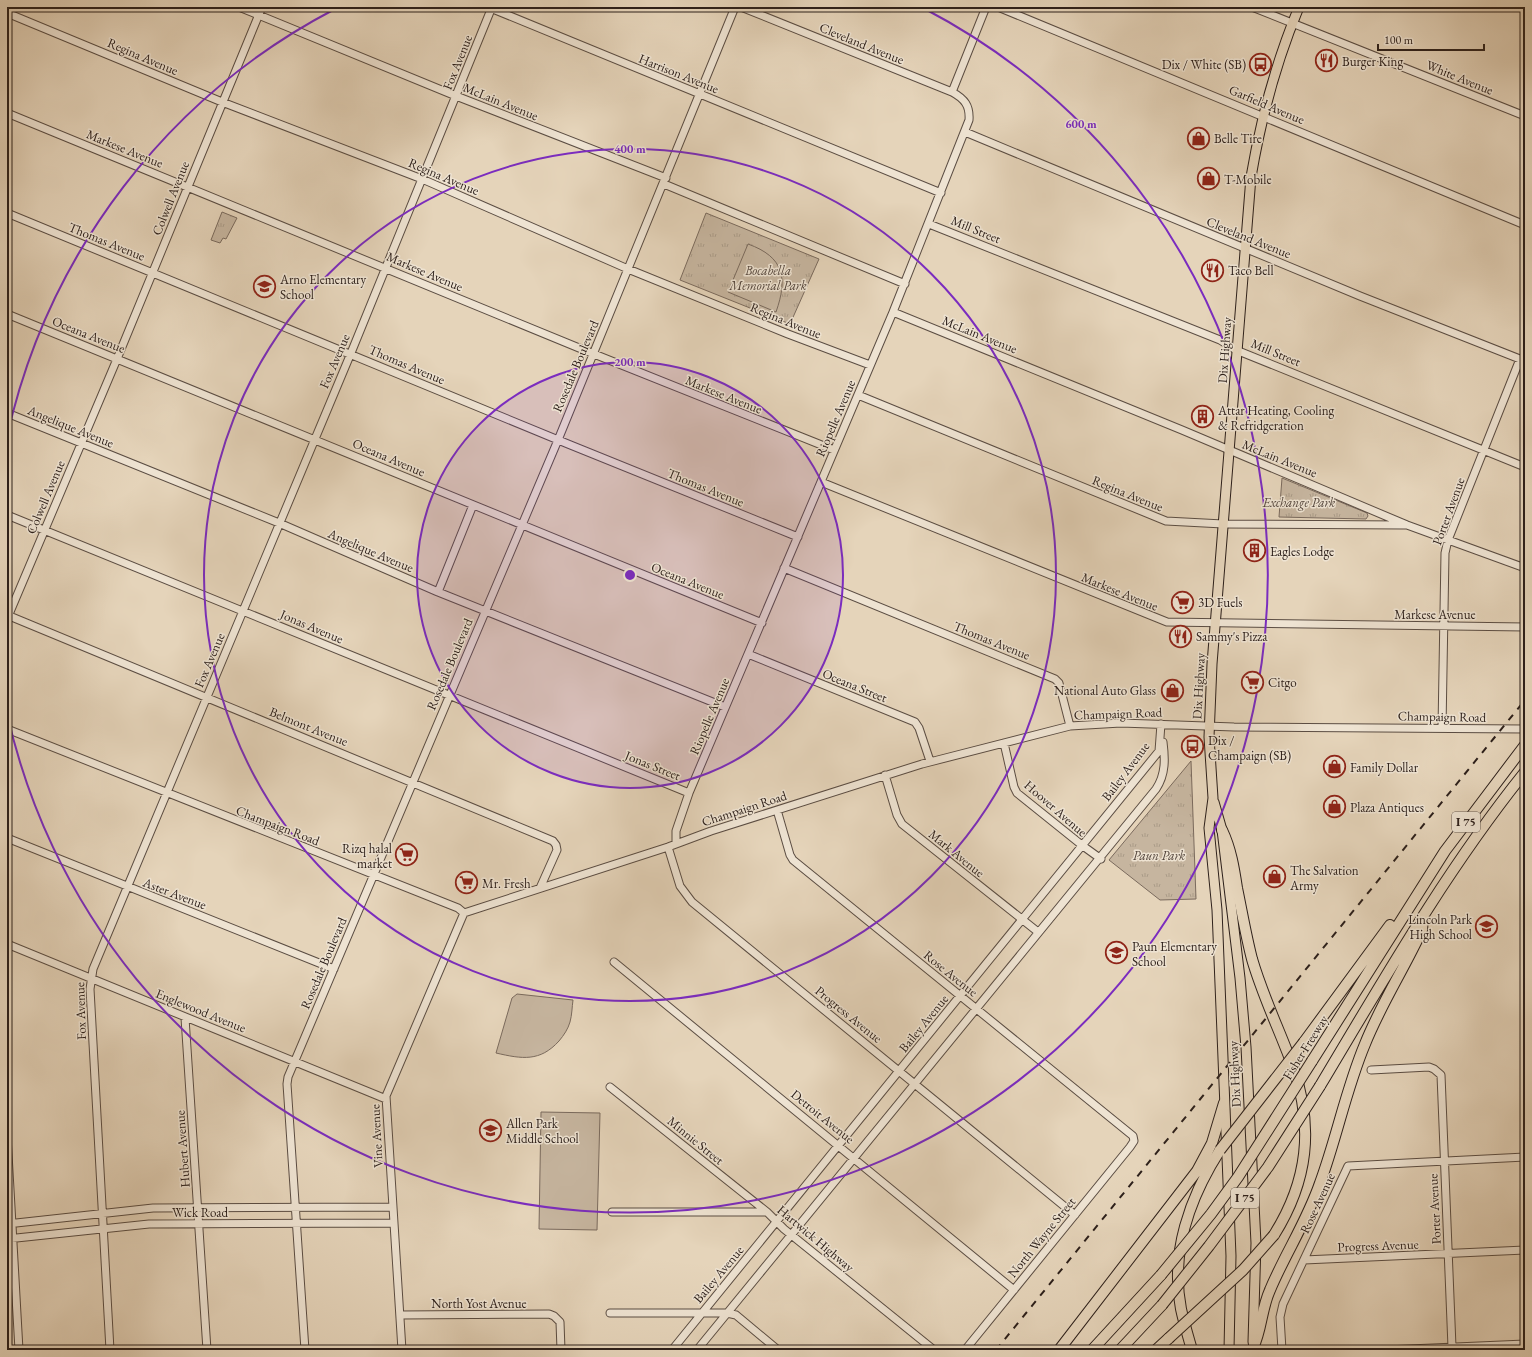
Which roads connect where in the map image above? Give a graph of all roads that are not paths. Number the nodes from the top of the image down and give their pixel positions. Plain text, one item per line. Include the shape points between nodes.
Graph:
1 (239, 7) edge
2 (262, 7) edge
3 (735, 7) edge
4 (741, 7) edge
5 (986, 7) edge
6 (998, 7) edge
7 (1252, 7) edge
8 (1300, 7) edge
9 (1520, 7) edge
10 (490, 8) edge
11 (1525, 9) edge
12 (7, 13) edge
13 (258, 15) junction
14 (1293, 23) junction
15 (952, 92) junction
16 (700, 94) junction
17 (456, 96) junction
18 (222, 102) junction
19 (7, 113) edge
20 (1263, 116) junction
21 (1525, 116) edge
22 (965, 132) junction
23 (422, 179) junction
24 (665, 181) junction
25 (188, 187) junction
26 (941, 193) junction
27 (7, 213) edge
28 (928, 224) junction
29 (1525, 225) edge
30 (1244, 248) junction
31 (386, 268) junction
32 (628, 269) junction
33 (152, 273) junction
34 (905, 284) junction
35 (893, 312) junction
36 (7, 314) edge
37 (1236, 350) junction
38 (351, 353) junction
39 (593, 354) junction
40 (117, 359) junction
41 (1522, 360) edge
42 (870, 365) junction
43 (858, 395) junction
44 (7, 413) edge
45 (315, 439) junction
46 (558, 440) junction
47 (81, 443) junction
48 (834, 450) junction
49 (1484, 450) junction
50 (1230, 451) junction
51 (1525, 467) edge
52 (821, 482) junction
53 (473, 505) junction
54 (7, 515) edge
55 (279, 523) junction
56 (1223, 524) junction
57 (522, 525) junction
58 (1407, 525) junction
59 (44, 530) junction
60 (798, 537) junction
61 (1448, 540) junction
62 (784, 568) junction
63 (1525, 568) edge
64 (438, 592) junction
65 (243, 610) junction
66 (485, 610) junction
67 (8, 616) edge
68 (762, 623) junction
69 (1215, 624) junction
70 (1444, 627) junction
71 (1525, 627) edge
72 (748, 654) junction
73 (449, 696) junction
74 (207, 697) junction
75 (725, 708) junction
76 (1161, 724) junction
77 (1209, 725) junction
78 (1070, 726) junction
79 (1442, 728) junction
80 (7, 729) edge
81 (1521, 729) edge
82 (1004, 743) junction
83 (1525, 745) edge
84 (607, 760) joint
85 (930, 761) junction
86 (1525, 772) edge
87 (885, 775) junction
88 (413, 782) junction
89 (689, 793) junction
90 (166, 794) junction
91 (1213, 798) junction
92 (777, 810) junction
93 (1222, 830) junction
94 (7, 838) edge
95 (676, 842) junction
96 (1083, 846) junction
97 (668, 847) junction
98 (1101, 858) junction
99 (374, 875) junction
100 (127, 887) junction
101 (540, 888) junction
102 (1412, 902) junction
103 (464, 913) junction
104 (1423, 918) junction
105 (1022, 920) junction
106 (1038, 932) junction
107 (7, 944) edge
108 (614, 962) dead end
109 (334, 969) junction
110 (91, 978) junction
111 (961, 996) junction
112 (976, 1008) junction
113 (186, 1018) junction
114 (295, 1061) junction
115 (1371, 1070) dead end
116 (900, 1071) junction
117 (914, 1083) junction
118 (610, 1087) dead end
119 (386, 1099) junction
120 (1224, 1103) junction
121 (7, 1136) edge
122 (1134, 1139) joint
123 (840, 1145) junction
124 (855, 1157) junction
125 (1525, 1157) edge
126 (1444, 1160) junction
127 (295, 1207) junction
128 (393, 1207) junction
129 (198, 1208) junction
130 (612, 1212) dead end
131 (767, 1212) junction
132 (103, 1213) junction
133 (1075, 1215) junction
134 (777, 1222) junction
135 (9, 1223) edge
136 (296, 1223) junction
137 (394, 1223) junction
138 (199, 1224) junction
139 (104, 1229) junction
140 (791, 1235) junction
141 (10, 1239) edge
142 (1525, 1250) edge
143 (1448, 1254) junction
144 (1304, 1260) junction
145 (1014, 1290) junction
146 (610, 1313) dead end
147 (701, 1313) junction
148 (727, 1313) junction
149 (400, 1315) junction
150 (1525, 1344) edge
151 (1452, 1347) junction
152 (1253, 1349) edge
153 (18, 1350) edge
154 (110, 1350) edge
155 (207, 1350) edge
156 (304, 1350) edge
157 (402, 1350) edge
158 (561, 1350) edge
159 (672, 1350) edge
160 (697, 1350) edge
161 (778, 1350) edge
162 (934, 1350) edge
163 (965, 1350) edge
164 (1059, 1350) edge
165 (1092, 1350) edge
166 (1120, 1350) edge
167 (1156, 1350) edge
168 (1192, 1350) edge
169 (1229, 1350) edge
170 (1282, 1350) edge
171 (1386, 1350) edge

1 - 13 street, McLain Avenue
2 - 13 street, Colwell Avenue
3 - 16 street, Rosedale Boulevard
4 - 15 street, Cleveland Avenue
5 - 15 street
6 - 20 street, Garfield Avenue
7 - 14 street, White Avenue
8 - 14 main road, Dix Highway
9 - 11 street
10 - 16 street, Harrison Avenue
10 - 17 street, Fox Avenue
12 - 18 street, Regina Avenue
13 - 17 street, McLain Avenue
13 - 18 street, Colwell Avenue
14 - 20 main road, Dix Highway via 1276,68
14 - 21 street, White Avenue
15 - 22 street, Riopelle Avenue via 964,100 969,110
16 - 24 street, Rosedale Boulevard
16 - 26 street, Harrison Avenue
17 - 23 street, Fox Avenue
17 - 24 street, McLain Avenue
18 - 23 street, Regina Avenue
18 - 25 street, Colwell Avenue
19 - 25 street, Markese Avenue
20 - 29 street, Garfield Avenue
20 - 30 main road, Dix Highway via 1251,177
22 - 26 street, Riopelle Avenue
22 - 30 street, Cleveland Avenue
23 - 31 street, Fox Avenue
23 - 32 street, Regina Avenue
24 - 32 street, Rosedale Boulevard
24 - 34 street, McLain Avenue
25 - 31 street, Markese Avenue
25 - 33 street, Colwell Avenue
26 - 28 street, Riopelle Avenue
27 - 33 street, Thomas Avenue
28 - 34 street, Riopelle Avenue
28 - 37 street, Mill Street via 1220,340
30 - 37 main road, Dix Highway
30 - 41 street, Cleveland Avenue
31 - 38 street, Fox Avenue
31 - 39 street, Markese Avenue
32 - 39 street, Rosedale Boulevard
32 - 42 street, Regina Avenue
33 - 38 street, Thomas Avenue
33 - 40 street, Colwell Avenue
34 - 35 street, Riopelle Avenue
35 - 42 street, Riopelle Avenue
35 - 50 street, McLain Avenue
36 - 40 street, Oceana Avenue
37 - 49 street, Mill Street
37 - 50 main road, Dix Highway
38 - 45 street, Fox Avenue
38 - 46 street, Thomas Avenue
39 - 46 street, Rosedale Boulevard
39 - 48 street, Markese Avenue
40 - 45 street, Oceana Avenue
40 - 47 street, Colwell Avenue
41 - 49 street, Porter Avenue
42 - 43 street, Riopelle Avenue
43 - 48 street, Riopelle Avenue
43 - 56 street, Regina Avenue via 1166,521
44 - 47 street, Angelique Avenue
45 - 53 street, Oceana Avenue
45 - 55 street, Fox Avenue
46 - 57 street, Rosedale Boulevard
46 - 60 street, Thomas Avenue
47 - 55 street, Angelique Avenue
47 - 59 street, Colwell Avenue
48 - 52 street, Riopelle Avenue
49 - 51 street, Mill Street
49 - 61 street, Porter Avenue
50 - 56 main road, Dix Highway
50 - 58 street, McLain Avenue
52 - 60 street, Riopelle Avenue
52 - 69 street, Markese Avenue via 1160,620
53 - 57 street, Oceana Avenue
53 - 64 street
54 - 59 street, Jonas Avenue
55 - 64 street, Angelique Avenue
55 - 65 street, Fox Avenue
56 - 58 street, Regina Avenue
56 - 69 main road, Dix Highway
57 - 66 street, Rosedale Boulevard
57 - 68 street, Oceana Avenue
58 - 61 street, McLain Avenue
59 - 65 street, Jonas Avenue
59 - 67 street, Colwell Avenue
60 - 62 street, Riopelle Avenue
61 - 63 street, McLain Avenue
61 - 70 street, Porter Avenue via 1445,553
62 - 68 street, Riopelle Avenue
62 - 78 street, Thomas Avenue via 1055,679 1059,683
64 - 66 street, Angelique Avenue
65 - 73 street, Jonas Avenue
65 - 74 street, Fox Avenue
66 - 73 street, Rosedale Boulevard
66 - 75 street, Angelique Avenue
67 - 74 street, Belmont Avenue
68 - 72 street, Riopelle Avenue
69 - 70 street, Markese Avenue
69 - 77 main road, Dix Highway
70 - 71 street, Markese Avenue
70 - 79 street, Porter Avenue
72 - 75 street, Riopelle Avenue
72 - 85 street, Oceana Street via 915,722
73 - 84 street, Jonas Avenue
73 - 88 street, Rosedale Boulevard
74 - 88 street, Belmont Avenue
74 - 90 street, Fox Avenue
75 - 89 street, Riopelle Avenue
76 - 77 street, Champaign Road
76 - 78 street, Champaign Road
76 - 96 street, Bailey Avenue via 1159,751
76 - 98 street, Bailey Avenue via 1164,770 1161,782
77 - 79 street, Champaign Road
77 - 91 main road, Dix Highway
78 - 82 street, Champaign Road
79 - 81 street, Champaign Road
80 - 90 street, Champaign Road
82 - 85 street, Champaign Road
82 - 96 street, Hoover Avenue via 1017,793
83 - 102 highway, Fisher Freeway / I 75 via 1462,826
84 - 89 street, Jonas Street
85 - 87 street, Champaign Road
86 - 104 highway, I 75 via 1478,834
87 - 92 street, Champaign Road
87 - 105 street, Mark Avenue via 902,824
88 - 99 street, Rosedale Boulevard
88 - 101 street, Belmont Avenue via 553,841 556,850
89 - 95 street, Riopelle Avenue via 676,832
90 - 99 street, Champaign Road
90 - 100 street, Fox Avenue
91 - 93 main road, Dix Highway
91 - 120 main road, Dix Highway via 1209,828 1217,910
92 - 95 street, Champaign Road
92 - 111 street, Rose Avenue via 793,860
93 - 152 main road, Dix Highway via 1246,1047 1256,1243
93 - 167 highway, bridge via 1229,844 1252,960 1268,1008 1293,1068 1305,1124 1305,1151 1301,1175 1289,1208 1274,1235 1243,1270
94 - 100 street, Aster Avenue
95 - 97 street, Champaign Road
96 - 98 street, Hoover Avenue
96 - 105 street, Bailey Avenue
97 - 101 street, Champaign Road
97 - 116 street, Progress Avenue via 680,886 692,902
98 - 106 street, Bailey Avenue
99 - 103 street, Champaign Road via 458,908
99 - 109 street, Rosedale Boulevard
100 - 109 street, Aster Avenue
100 - 110 street, Fox Avenue
101 - 103 street, Champaign Road
102 - 165 highway, Fisher Freeway / I 75, bridge via 1238,1177 1161,1275
102 - 168 highway, bridge via 1398,913 1304,1042 1220,1150 1194,1196 1182,1238 1179,1273 1181,1307
103 - 119 street, Vine Avenue via 388,1089
104 - 152 highway via 1422,930 1384,1000 1365,1043 1320,1183 1308,1214 1270,1290 1263,1311 1260,1334
104 - 166 highway, I 75, bridge via 1268,1167 1162,1305
105 - 106 street, Mark Avenue
105 - 111 street, Bailey Avenue
106 - 112 street, Bailey Avenue
107 - 110 street, Englewood Avenue
108 - 123 street, Detroit Avenue
109 - 114 street, Rosedale Boulevard
110 - 113 street, Englewood Avenue
110 - 132 street, Fox Avenue
111 - 112 street, Rose Avenue
111 - 116 street, Bailey Avenue
112 - 117 street, Bailey Avenue
112 - 122 street, Rose Avenue via 1132,1134
113 - 114 street, Englewood Avenue
113 - 129 street, Hubert Avenue
114 - 119 street, Englewood Avenue
114 - 127 street, Rosedale Boulevard via 287,1084
115 - 126 street, Porter Avenue via 1429,1067 1438,1071 1442,1080
116 - 117 street, Progress Avenue
116 - 123 street, Bailey Avenue
117 - 124 street, Bailey Avenue
117 - 133 street, Progress Avenue
118 - 131 street, Minnie Street
119 - 128 street, Vine Avenue
120 - 164 highway via 1212,1143 1197,1171
120 - 169 main road, Dix Highway via 1231,1256
121 - 135 street
122 - 133 street, North Wayne Street
123 - 124 street, Detroit Avenue
123 - 134 street, Bailey Avenue
124 - 140 street, Bailey Avenue
124 - 145 street, Detroit Avenue
125 - 126 street, Rose Avenue
126 - 143 street, Porter Avenue
126 - 144 street, Rose Avenue via 1348,1166
127 - 128 street, Wick Road
127 - 129 street, Wick Road
127 - 136 street, Rosedale Boulevard
128 - 137 street, Vine Avenue
129 - 132 street, Wick Road via 153,1208
129 - 138 street, Hubert Avenue
130 - 131 street, Hartwick Highway
131 - 134 street, Hartwick Highway
132 - 135 street, Wick Road
132 - 139 street, Fox Avenue
133 - 145 street, North Wayne Street
134 - 140 street, Hartwick Highway
134 - 147 street, Bailey Avenue
135 - 141 street
136 - 137 street, Wick Road
136 - 138 street, Wick Road
136 - 156 street, Rosedale Boulevard
137 - 149 street, Vine Avenue
138 - 139 street, Wick Road via 149,1224
138 - 155 street, Hubert Avenue
139 - 141 street, Wick Road
139 - 154 street, Fox Avenue
140 - 148 street, Bailey Avenue
140 - 162 street, Hartwick Highway
141 - 153 street
142 - 143 street, Progress Avenue
143 - 144 street, Progress Avenue
143 - 151 street, Porter Avenue
144 - 170 street, Rose Avenue via 1281,1310
145 - 163 street, North Wayne Street
146 - 147 street
147 - 148 street
147 - 159 street, Bailey Avenue
148 - 160 street, Bailey Avenue
148 - 161 street via 736,1315
149 - 157 street, Vine Avenue
149 - 158 street, North Yost Avenue via 549,1314 558,1319 562,1328
150 - 151 street
151 - 171 street

